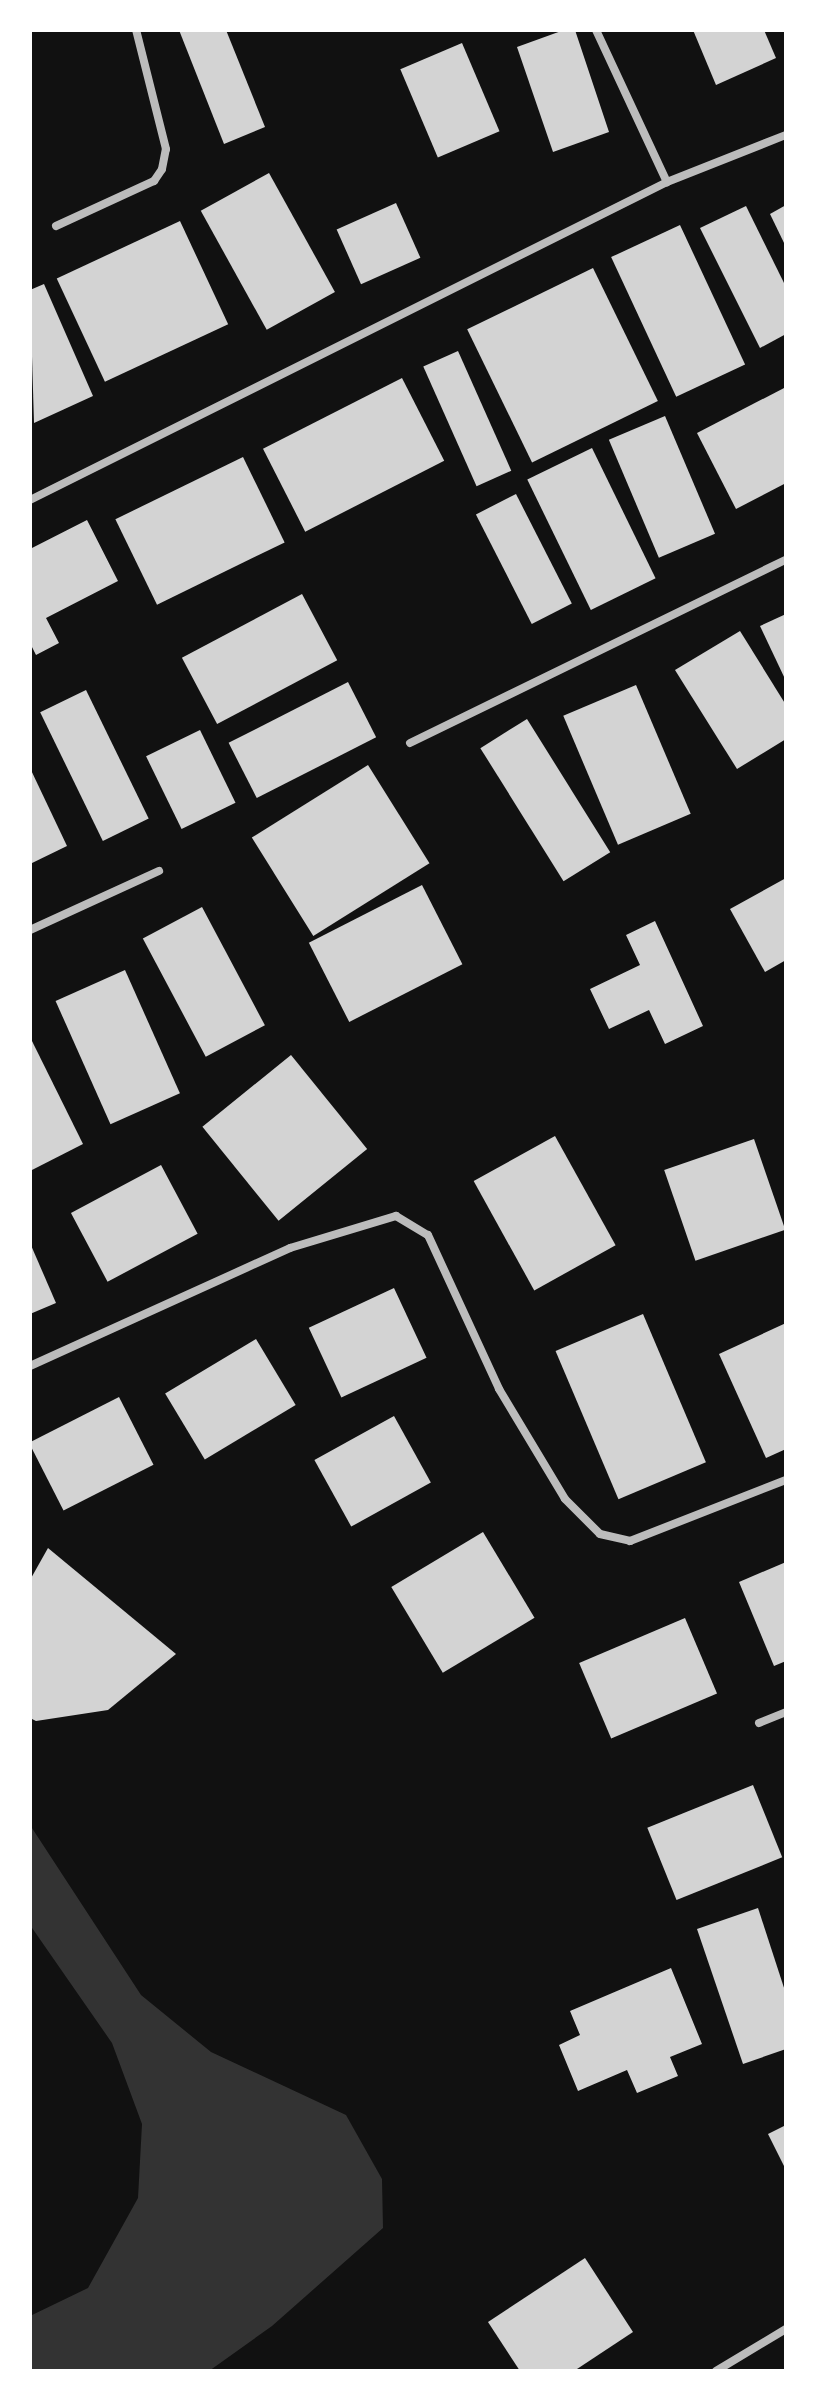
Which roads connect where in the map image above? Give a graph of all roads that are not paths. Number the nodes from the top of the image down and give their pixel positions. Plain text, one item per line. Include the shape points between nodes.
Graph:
1 (136, 30) edge
2 (596, 30) edge
3 (786, 135) edge
4 (667, 182) junction
5 (56, 226) dead end
6 (30, 500) edge
7 (786, 560) edge
8 (410, 743) dead end
9 (159, 871) dead end
10 (30, 930) edge
11 (30, 1366) edge
12 (786, 1480) edge
13 (786, 1712) edge
14 (759, 1723) dead end
15 (786, 2329) edge
16 (716, 2371) edge

1 - 5 street via 166,149 162,169 154,181
2 - 4 street
3 - 4 street
4 - 6 street
7 - 8 street
9 - 10 street
11 - 12 street via 290,1248 396,1216 428,1235 499,1389 565,1499 600,1534 630,1541
13 - 14 street
15 - 16 street

